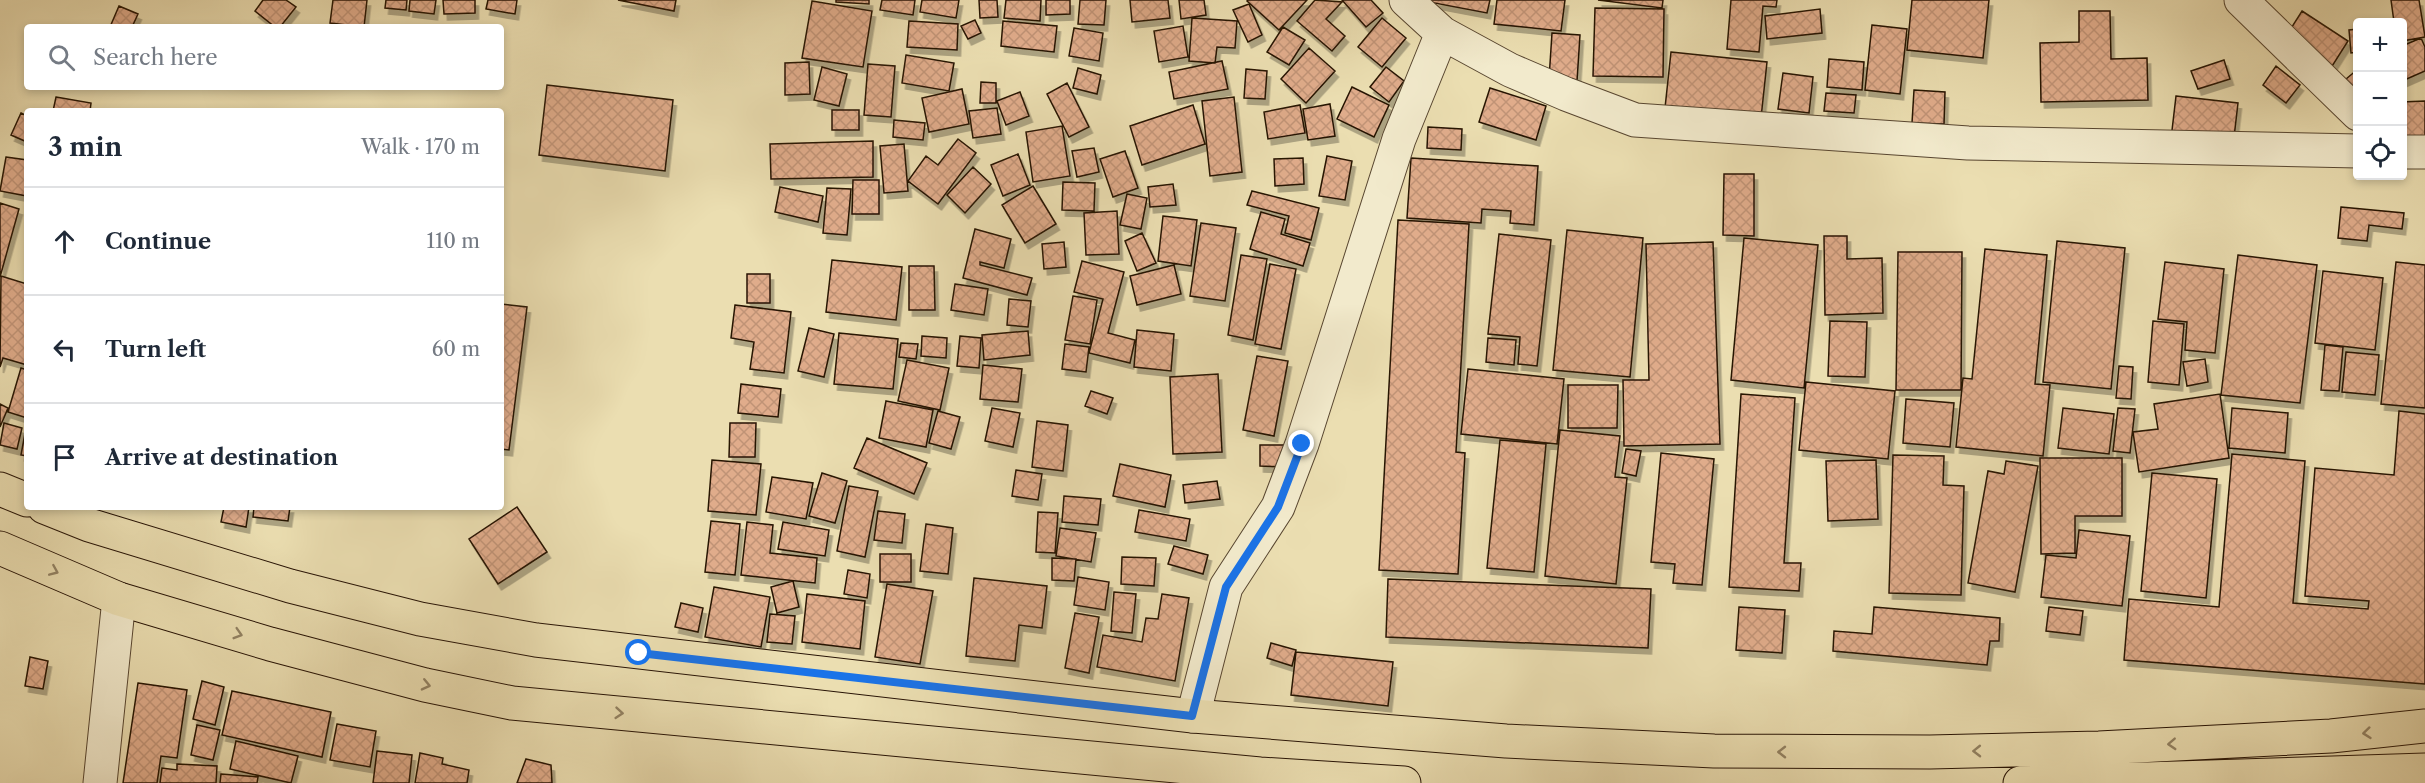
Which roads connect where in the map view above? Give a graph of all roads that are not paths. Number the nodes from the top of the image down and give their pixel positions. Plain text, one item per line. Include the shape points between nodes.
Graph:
1 (1406, 0) edge
2 (2241, 0) edge
3 (1442, 33) junction
4 (2353, 109) edge
5 (2353, 151) edge
6 (2407, 152) edge
7 (2425, 152) edge
8 (0, 489) edge
9 (24, 499) edge
10 (52, 510) edge
11 (0, 548) edge
12 (119, 599) junction
13 (1192, 716) junction
14 (2425, 726) edge
15 (2425, 770) edge
16 (2078, 782) edge
17 (100, 783) edge
18 (1404, 783) edge
19 (2020, 783) edge

1 - 3 street
2 - 4 street
3 - 5 street via 1510,70 1635,120 1968,143
3 - 13 street via 1399,139 1302,444 1278,507 1226,587
6 - 7 street
8 - 9 main road
10 - 13 main road via 290,586 420,619 490,632
11 -> 12 main road
12 - 17 street
12 -> 18 main road via 425,686 512,703 1260,774
14 -> 13 main road via 2331,736 2099,748 1726,751 1506,741
15 - 16 main road
16 - 19 main road

